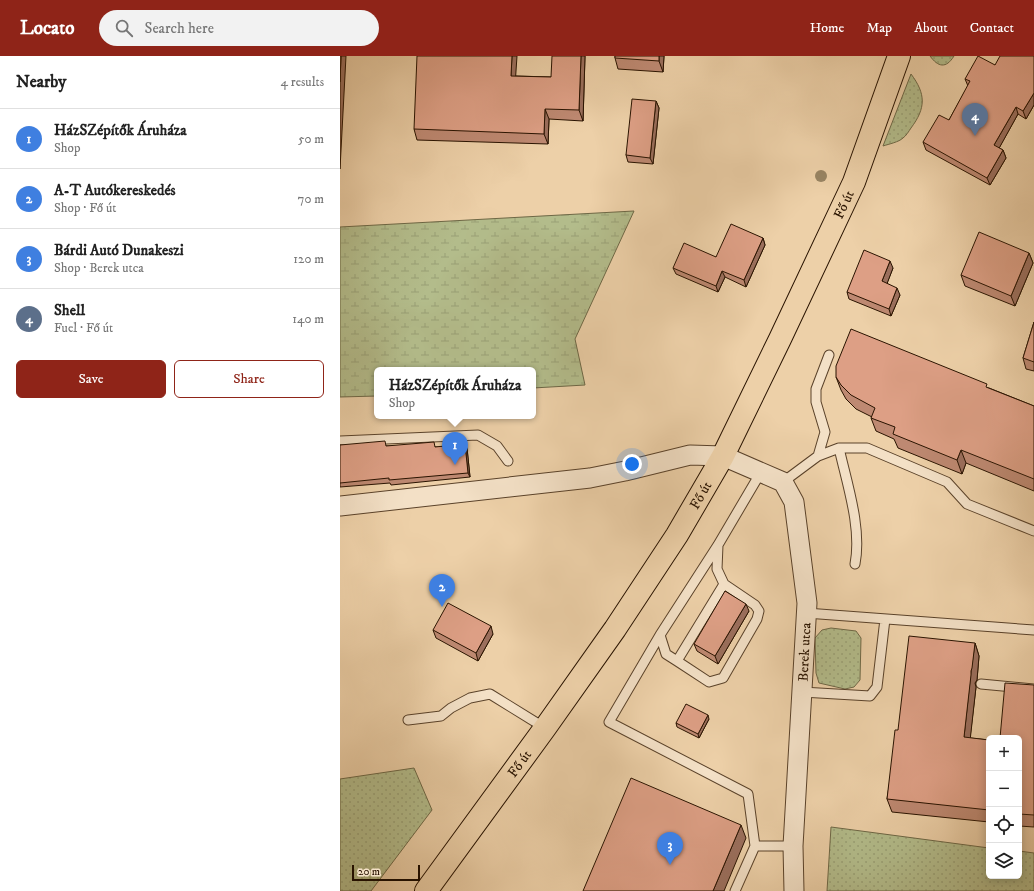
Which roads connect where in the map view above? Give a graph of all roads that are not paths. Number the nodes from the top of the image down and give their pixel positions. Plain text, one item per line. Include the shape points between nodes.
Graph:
1 (899, 56) edge
2 (829, 355) dead end
3 (340, 441) edge
4 (839, 448) junction
5 (723, 456) junction
6 (818, 456) junction
7 (508, 461) dead end
8 (761, 472) junction
9 (783, 482) junction
10 (340, 506) edge
11 (1034, 531) edge
12 (718, 545) junction
13 (855, 564) dead end
14 (724, 584) junction
15 (806, 613) junction
16 (884, 619) junction
17 (1034, 630) edge
18 (660, 635) junction
19 (677, 660) junction
20 (981, 684) dead end
21 (1034, 689) edge
22 (802, 692) junction
23 (408, 720) dead end
24 (545, 728) junction
25 (755, 846) junction
26 (793, 846) junction
27 (426, 891) edge
28 (735, 891) edge
29 (794, 891) edge

1 - 5 main road, Fő út via 854,182
2 - 6 lane via 816,389 816,402 825,432
3 - 7 lane via 478,435 497,446
4 - 6 lane
4 - 11 lane via 867,448 946,482 967,504
4 - 13 lane via 854,514 857,550
5 - 8 street
5 - 10 street via 690,455 590,478
5 - 24 main road, Fő út via 673,542
6 - 9 lane
8 - 9 street
8 - 12 lane
9 - 15 street, Berek utca via 794,502 807,603
12 - 14 lane via 717,569
12 - 18 lane
14 - 19 lane
14 - 19 lane via 755,605 759,611 758,619 723,678 709,682
15 - 16 lane
15 - 22 street, Berek utca
16 - 17 lane
16 - 22 lane via 877,687 870,696
18 - 19 lane via 666,654
18 - 25 lane via 609,722 748,794
20 - 21 lane
22 - 26 street, Berek utca
23 - 24 lane via 440,716 470,698 490,694
24 - 27 main road, Fő út
25 - 26 lane
25 - 28 lane
26 - 29 street, Berek utca

